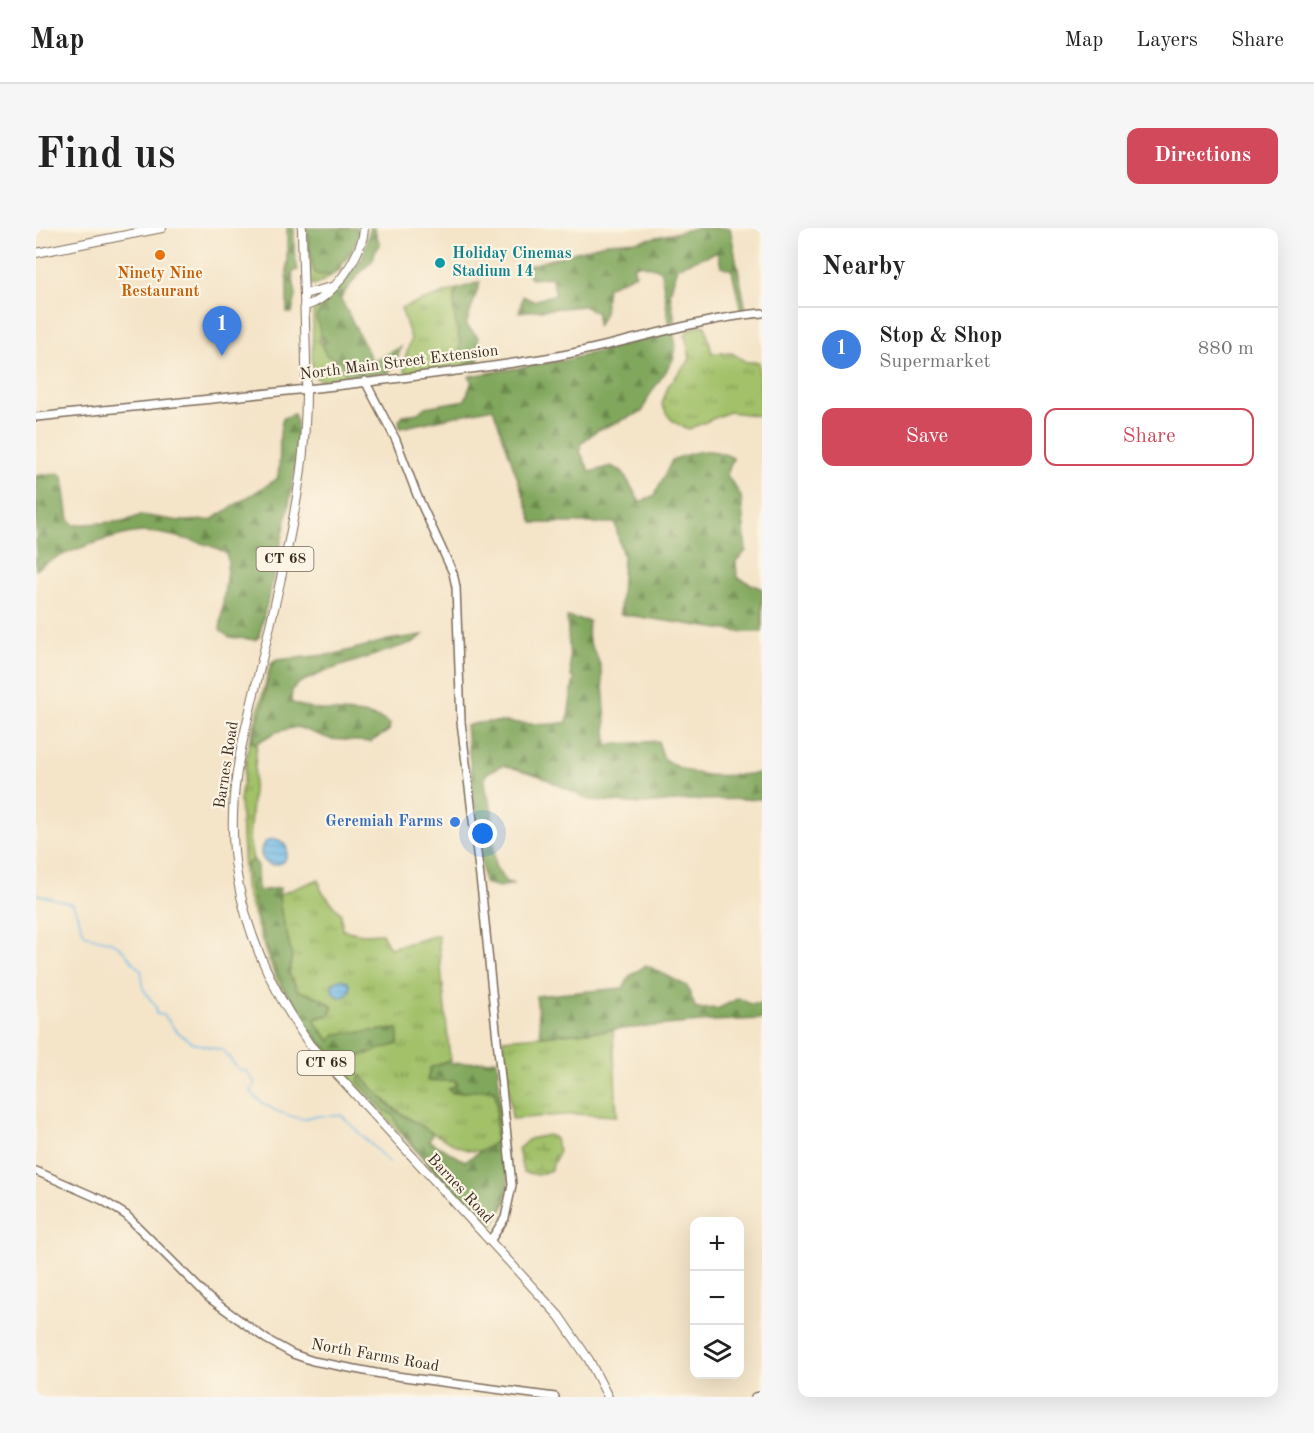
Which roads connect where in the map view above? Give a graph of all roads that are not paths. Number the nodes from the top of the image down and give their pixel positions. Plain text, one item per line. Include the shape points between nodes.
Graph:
1 (162, 228) edge
2 (302, 228) edge
3 (364, 228) edge
4 (36, 253) edge
5 (331, 286) junction
6 (303, 294) junction
7 (304, 306) junction
8 (762, 313) edge
9 (365, 381) junction
10 (304, 389) junction
11 (36, 417) edge
12 (36, 1171) edge
13 (490, 1241) junction
14 (762, 1396) edge
15 (555, 1397) edge
16 (608, 1397) edge
17 (755, 1397) edge

1 - 4 main road
2 - 6 main road, Barnes Road / CT 68
3 - 5 main road via 353,264
5 - 6 main road
5 - 7 main road via 318,301
6 - 7 main road, Barnes Road / CT 68
7 - 10 main road, Barnes Road / CT 68
8 - 9 street, North Main Street Extension via 679,327 558,357
9 - 10 street, North Main Street Extension
9 - 13 street, Barnes Road via 396,440 455,581 461,722 512,1185 504,1218
10 - 11 street, North Main Street Extension
10 - 13 main road, Barnes Road / CT 68 via 304,439 295,508 235,782 233,842 243,905 267,975 310,1045
12 - 15 street, North Farms Road via 126,1215 209,1298 293,1354 381,1374
13 - 16 main road, Barnes Road / CT 68 via 576,1339
14 - 17 street

